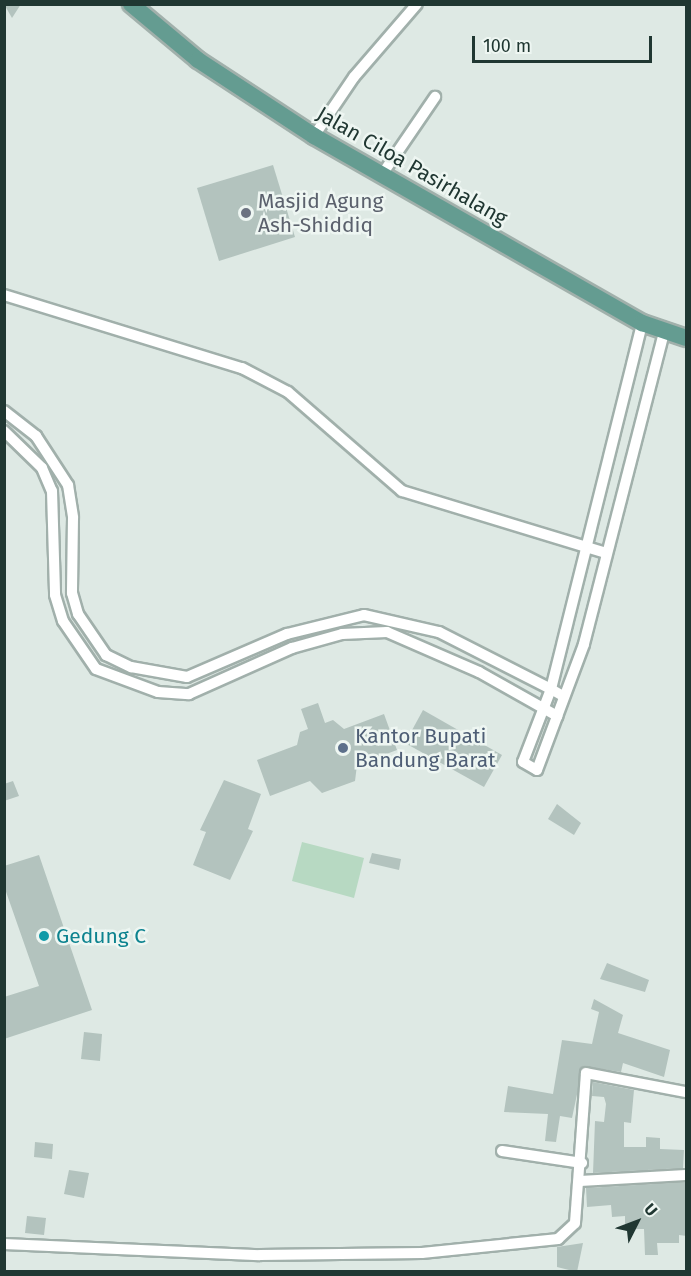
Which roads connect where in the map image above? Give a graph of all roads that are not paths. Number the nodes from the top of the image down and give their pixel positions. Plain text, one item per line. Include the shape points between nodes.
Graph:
1 (131, 4) edge
2 (417, 4) edge
3 (435, 97) dead end
4 (314, 136) junction
5 (381, 176) junction
6 (4, 295) edge
7 (642, 323) junction
8 (664, 333) junction
9 (687, 338) edge
10 (4, 411) edge
11 (4, 431) edge
12 (588, 547) junction
13 (606, 553) junction
14 (551, 689) junction
15 (563, 696) junction
16 (543, 708) junction
17 (557, 716) junction
18 (687, 1092) edge
19 (502, 1151) dead end
20 (582, 1163) junction
21 (687, 1175) edge
22 (580, 1181) junction
23 (4, 1244) edge

1 - 4 main road, Jalan Ciloa Pasirhalang via 206,65
2 - 4 street via 354,77
3 - 5 street
4 - 5 main road, Jalan Ciloa Pasirhalang
5 - 7 main road, Jalan Ciloa Pasirhalang
6 - 12 street via 242,368 288,392 402,491
7 - 8 main road, Jalan Ciloa Pasirhalang
7 - 12 street
8 - 9 main road, Jalan Ciloa Pasirhalang
8 - 13 street
10 - 14 street via 42,443 68,485 74,518 72,593 78,614 106,655 131,667 187,677 286,634 364,615 439,632
11 - 16 street via 42,468 52,491 55,595 63,621 96,669 158,692 189,694 292,648 342,634 387,632 448,656
12 - 13 street
12 - 14 street
13 - 15 street via 584,644
14 - 15 street
14 - 16 street
15 - 17 street
16 - 17 street
16 - 17 street via 523,762 537,770
18 - 20 street via 586,1073 579,1107
19 - 20 street
20 - 22 street
21 - 22 street
22 - 23 street via 575,1223 558,1239 410,1254 260,1255

